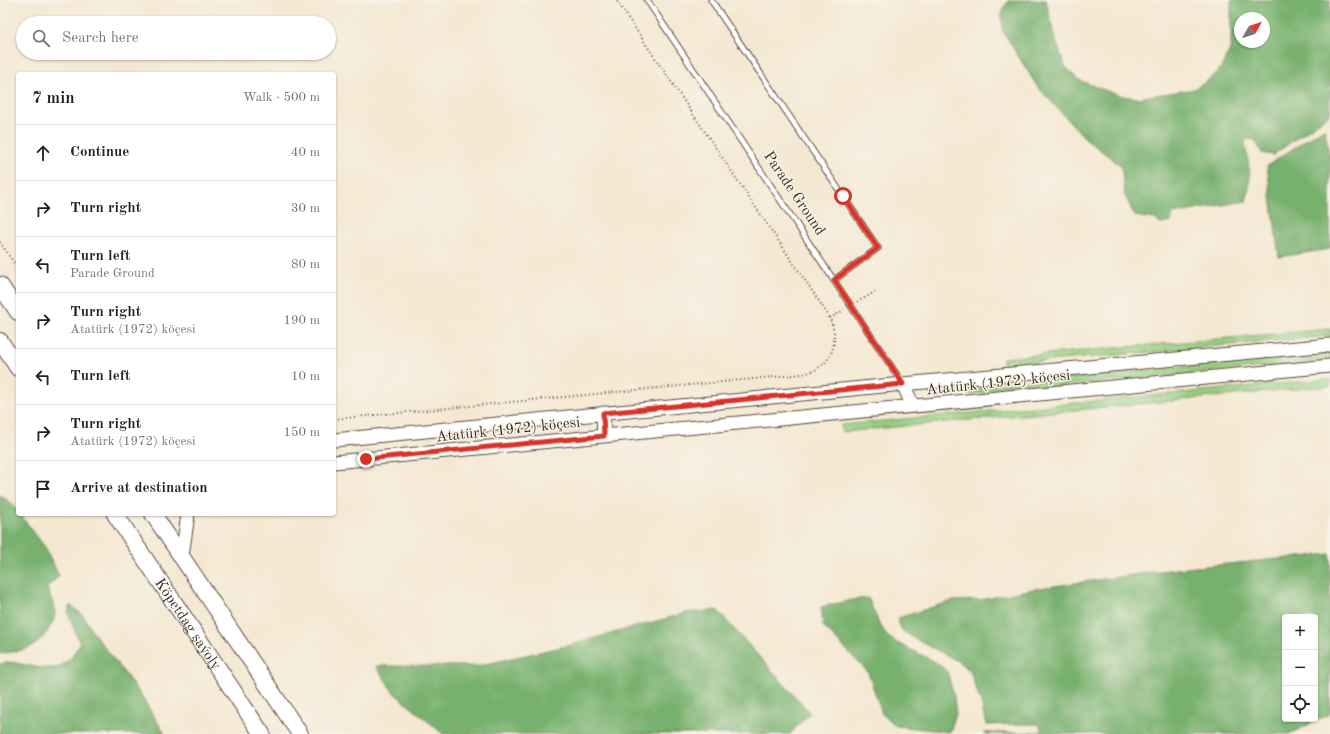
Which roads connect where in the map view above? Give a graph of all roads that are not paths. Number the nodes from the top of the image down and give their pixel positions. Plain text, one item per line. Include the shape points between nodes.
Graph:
1 (647, 0) edge
2 (711, 0) edge
3 (834, 280) junction
4 (0, 285) edge
5 (16, 309) edge
6 (0, 341) edge
7 (1330, 344) edge
8 (16, 365) edge
9 (1330, 366) edge
10 (903, 384) junction
11 (913, 406) junction
12 (603, 413) junction
13 (604, 436) junction
14 (336, 440) edge
15 (336, 462) edge
16 (116, 516) edge
17 (154, 516) edge
18 (188, 516) edge
19 (182, 556) junction
20 (262, 734) edge
21 (300, 734) edge

1 - 3 lane, Parade Ground
2 - 3 lane via 878,248
3 - 10 lane, Parade Ground
4 - 5 main road
6 - 8 main road
7 - 10 street, Atatürk (1972) köçesi
9 - 11 street, Atatürk (1972) köçesi
10 - 11 street, Parade Ground
10 - 12 street, Atatürk (1972) köçesi
11 - 13 street, Atatürk (1972) köçesi
12 - 13 street
12 - 14 street, Atatürk (1972) köçesi
13 - 15 street, Atatürk (1972) köçesi
16 - 20 main road, Köpetdag şaýoly
17 - 19 main road, Köpetdag şaýoly
18 - 19 street
19 - 21 main road, Köpetdag şaýoly

